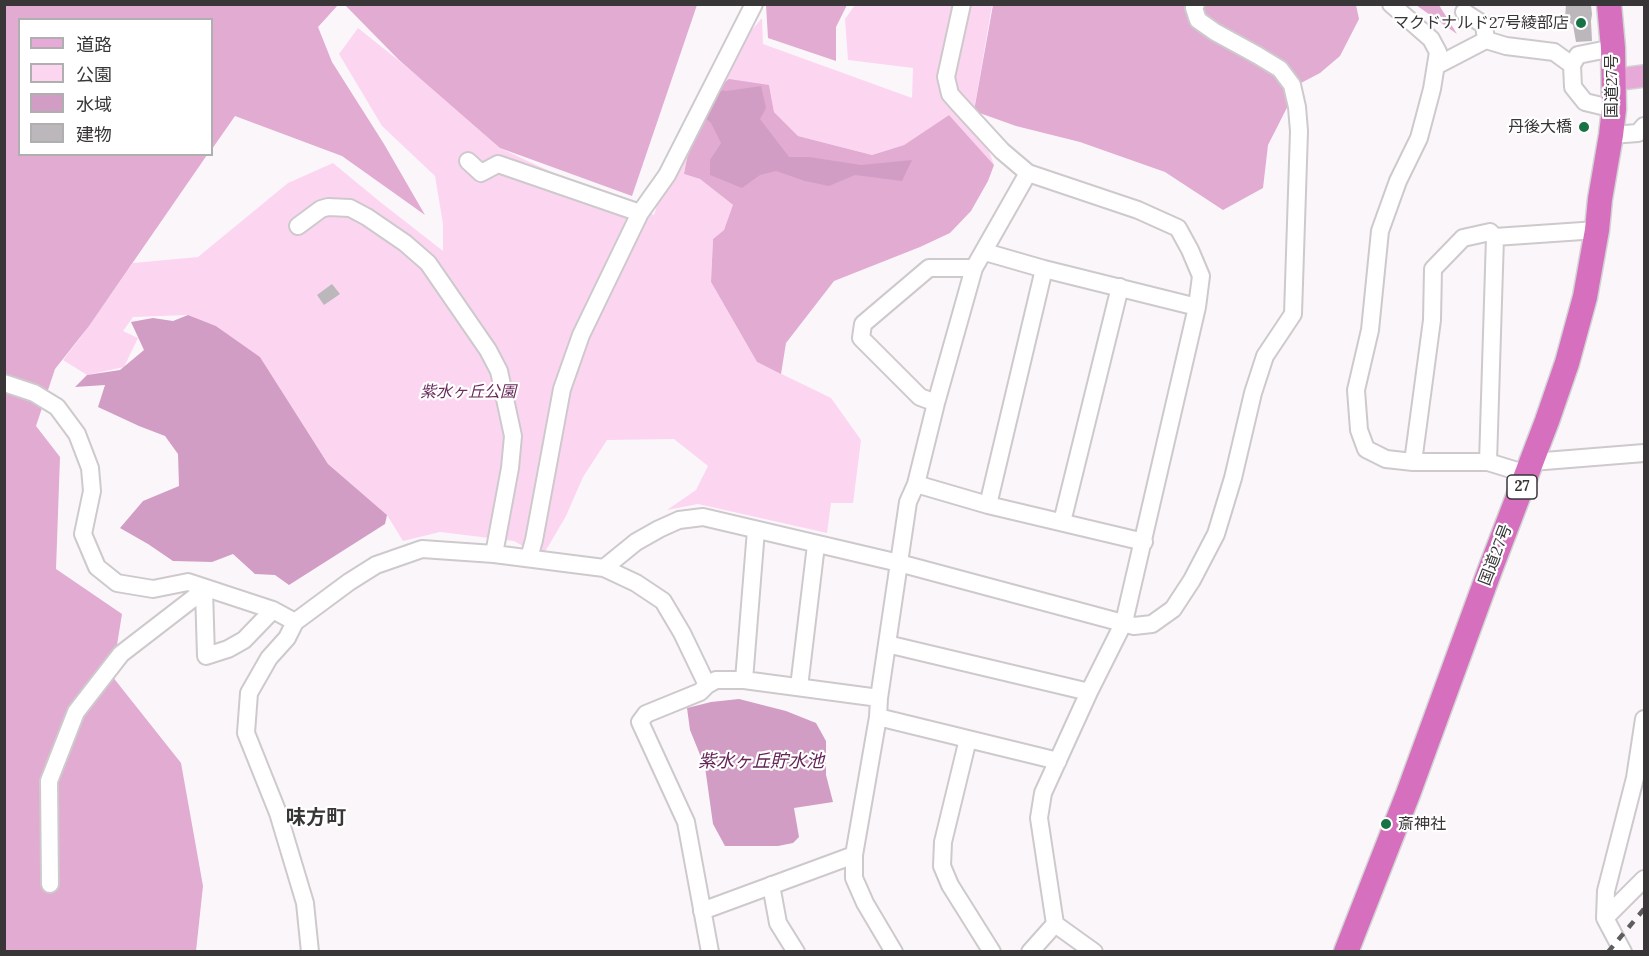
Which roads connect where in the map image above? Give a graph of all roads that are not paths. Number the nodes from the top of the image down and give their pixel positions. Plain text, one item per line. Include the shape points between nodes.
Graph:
1 (754, 4) edge
2 (962, 4) edge
3 (1196, 4) edge
4 (1391, 4) edge
5 (1609, 4) edge
6 (1464, 12) dead end
7 (1486, 39) junction
8 (1613, 48) junction
9 (1572, 65) junction
10 (1436, 66) junction
11 (1644, 76) edge
12 (1613, 80) junction
13 (1614, 109) junction
14 (1644, 126) edge
15 (1611, 135) junction
16 (468, 161) dead end
17 (1028, 173) junction
18 (640, 213) junction
19 (298, 226) dead end
20 (1597, 230) junction
21 (1495, 237) junction
22 (984, 252) junction
23 (974, 268) junction
24 (1044, 269) junction
25 (1120, 287) junction
26 (1197, 307) junction
27 (4, 383) edge
28 (936, 403) junction
29 (1644, 453) edge
30 (1413, 462) junction
31 (1488, 462) junction
32 (1529, 468) junction
33 (916, 484) junction
34 (988, 505) junction
35 (1062, 522) junction
36 (756, 530) junction
37 (1144, 542) junction
38 (816, 545) junction
39 (494, 554) junction
40 (529, 558) junction
41 (899, 563) junction
42 (604, 568) junction
43 (273, 610) junction
44 (295, 622) junction
45 (1124, 622) junction
46 (887, 644) junction
47 (744, 680) junction
48 (707, 685) junction
49 (800, 687) junction
50 (1089, 692) junction
51 (879, 698) junction
52 (878, 717) junction
53 (1644, 719) edge
54 (968, 739) junction
55 (1059, 761) junction
56 (1640, 776) edge
57 (854, 855) junction
58 (1644, 879) edge
59 (50, 884) dead end
60 (771, 885) junction
61 (702, 911) junction
62 (1605, 918) junction
63 (1055, 924) junction
64 (310, 951) edge
65 (710, 951) edge
66 (796, 951) edge
67 (894, 951) edge
68 (992, 951) edge
69 (1030, 951) edge
70 (1094, 951) edge
71 (1346, 951) edge
72 (1623, 951) edge

1 - 18 street via 667,175
2 - 17 street via 946,77 950,94 1002,151
3 - 45 street via 1198,20 1280,69 1292,85 1299,131 1293,314 1264,356 1216,534 1192,580 1173,609 1152,624 1134,626
4 - 10 street via 1431,39 1438,52
5 - 8 highway, 国道27号 / 27
6 - 7 street via 1484,25
7 - 9 street via 1506,46 1554,52
7 - 10 street
8 - 9 street via 1578,55
8 - 12 highway, 国道27号 / 27
9 - 13 street via 1573,87 1585,102
10 - 30 street via 1419,138 1380,231 1370,330 1356,390 1359,430 1366,449 1386,459
11 - 12 main road
12 - 13 highway, 国道27号 / 27
13 - 15 highway, 国道27号 / 27
14 - 15 street via 1638,133
15 - 20 highway, 国道27号 / 27
16 - 18 street via 481,173 498,164
17 - 22 street
17 - 26 street via 1138,210 1178,228 1201,276
18 - 40 street via 580,335 562,389
19 - 39 street via 328,207 350,208 367,217 428,263 488,350 499,371 513,436
20 - 21 street
20 - 32 highway, 国道27号 / 27 via 1567,363
21 - 30 street via 1490,232 1463,238 1433,269 1432,320
21 - 31 street
22 - 23 street
22 - 24 street
23 - 28 street
23 - 28 street via 929,268 863,324 861,338 920,397
24 - 25 street
24 - 34 street
25 - 26 street
25 - 35 street
26 - 37 street
27 - 43 street via 34,393 57,407 77,434 90,468 92,491 84,534 97,567 117,583 153,589 188,582
28 - 33 street
29 - 32 street
30 - 31 street
31 - 32 street
32 - 71 highway, 国道27号 / 27
33 - 34 street
33 - 41 street via 908,502
34 - 35 street
35 - 37 street
36 - 38 street
36 - 42 street via 704,517 679,520 636,542
36 - 47 street
37 - 45 street
38 - 41 street
38 - 49 street
39 - 40 street
39 - 44 street via 422,549 376,565
40 - 42 street
41 - 45 street
41 - 46 street
42 - 48 street via 663,601
43 - 44 street
43 - 59 street via 244,640 206,656 204,590 121,654 76,712 49,781
44 - 64 street via 249,693 246,733 278,813 305,903
45 - 50 street
46 - 50 street
46 - 51 street
47 - 48 street via 716,680
47 - 49 street
48 - 61 street via 700,692 646,714 640,722 686,822
49 - 51 street
50 - 55 street
51 - 52 street
52 - 54 street
52 - 57 street
53 - 56 street
54 - 55 street
54 - 68 street via 943,842 942,866
55 - 63 street via 1043,793 1039,818
56 - 62 street via 1606,891
57 - 60 street
57 - 67 street via 854,878
58 - 62 street
60 - 61 street
60 - 66 street via 778,923
61 - 65 street
62 - 72 street
63 - 69 street
63 - 70 street

